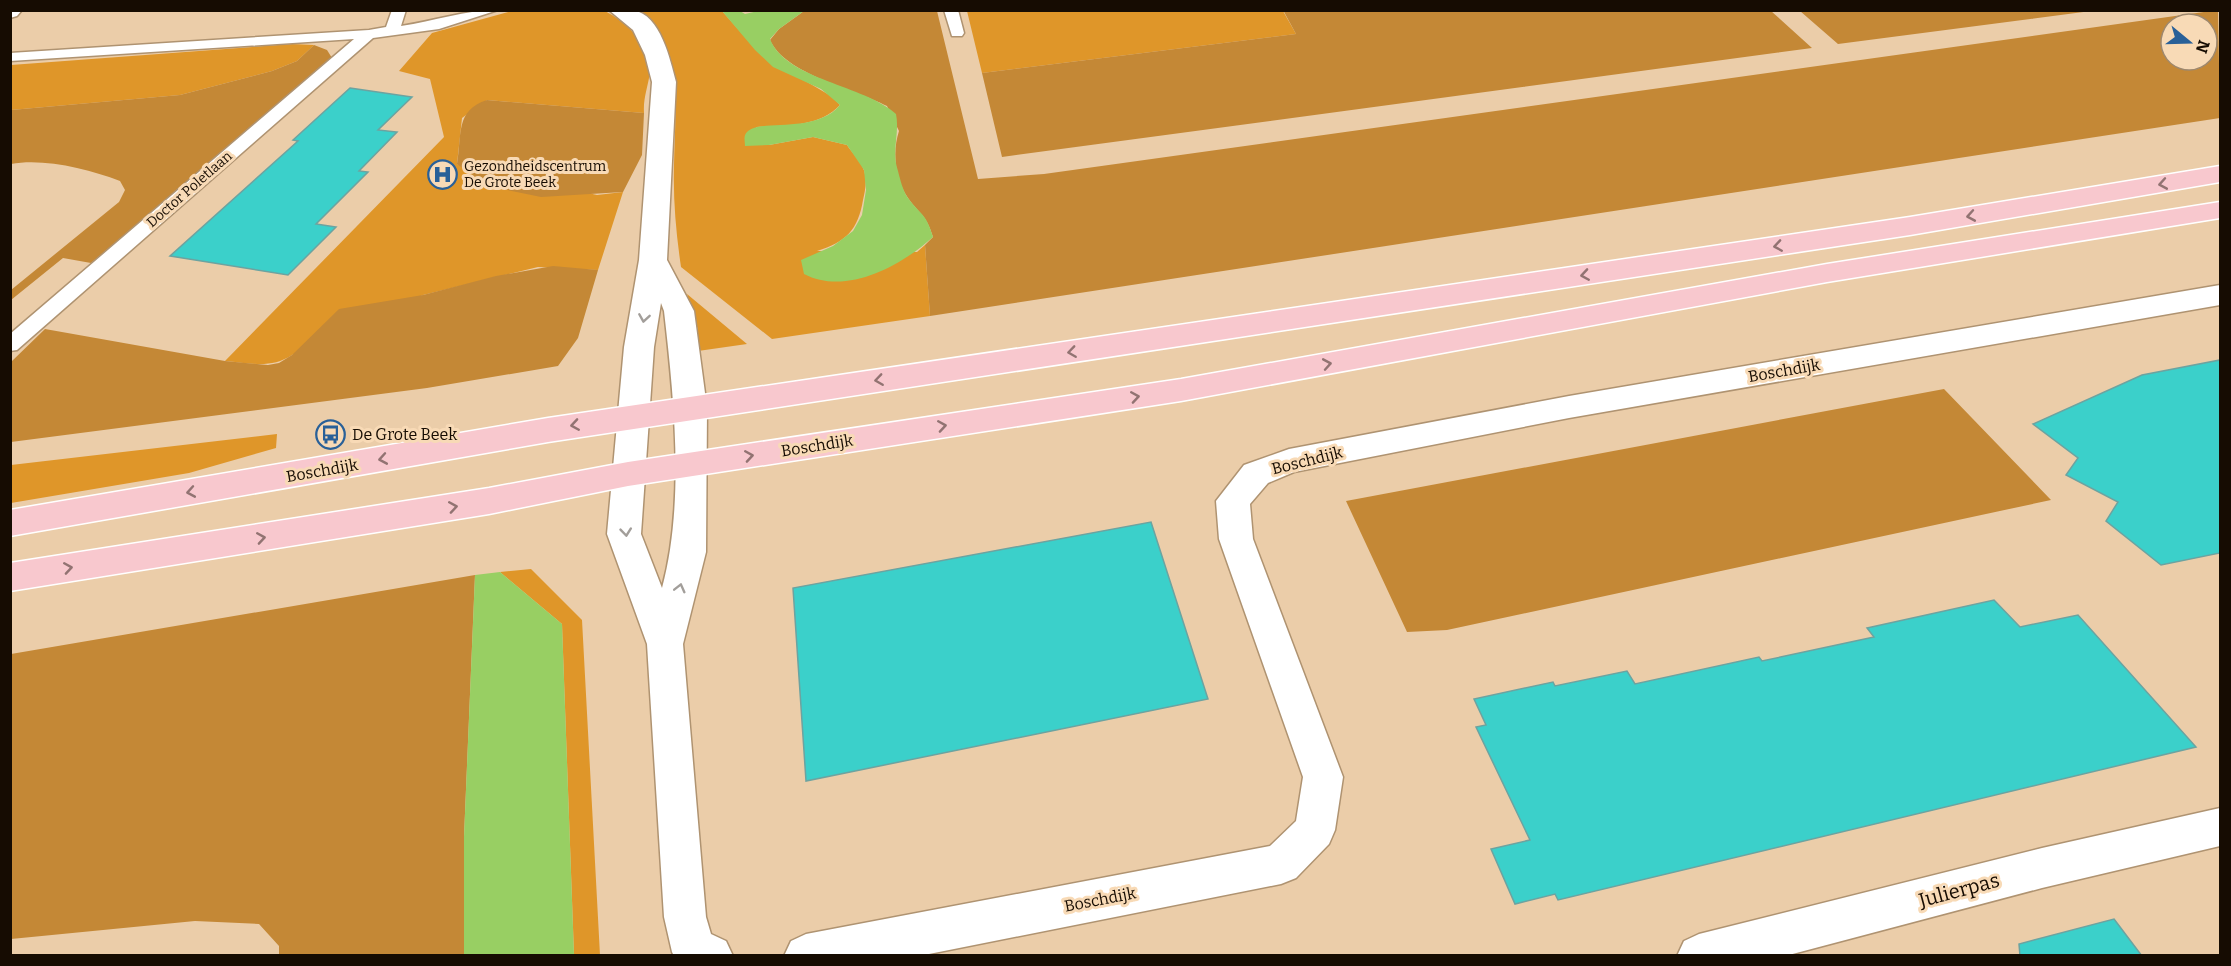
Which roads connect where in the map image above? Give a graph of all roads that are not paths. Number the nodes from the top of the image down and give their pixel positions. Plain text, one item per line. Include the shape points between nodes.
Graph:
1 (399, 10) edge
2 (491, 10) edge
3 (620, 10) edge
4 (951, 10) edge
5 (392, 31) junction
6 (957, 33) dead end
7 (369, 34) junction
8 (10, 57) edge
9 (2220, 174) edge
10 (2220, 210) edge
11 (653, 260) junction
12 (2220, 295) edge
13 (10, 345) edge
14 (692, 408) junction
15 (633, 417) junction
16 (691, 465) junction
17 (628, 474) junction
18 (10, 523) edge
19 (10, 577) edge
20 (665, 644) junction
21 (2220, 827) edge
22 (1788, 946) edge
23 (700, 954) edge
24 (806, 956) edge
25 (1699, 956) edge

1 - 5 lane
2 - 5 lane via 439,25
3 - 11 street via 643,26 664,82
4 - 6 lane
5 - 7 lane
7 - 8 lane
7 - 13 lane, Doctor Poletlaan
9 -> 14 main road, Boschdijk via 1910,226
16 -> 10 main road, Boschdijk via 1181,390 1827,273
11 - 14 street via 679,311
11 -> 15 street
12 - 24 street, Boschdijk via 1569,407 1289,461 1256,474 1233,501 1236,539 1323,777 1315,830 1281,864
14 - 15 main road, Boschdijk
14 - 16 street
15 - 17 street
15 -> 18 main road, Boschdijk
16 - 17 main road, Boschdijk
20 -> 16 street via 689,552
19 -> 17 main road, Boschdijk via 489,501
17 -> 20 street via 624,534
20 - 23 street via 685,917
21 - 22 street, Julierpas via 2042,868
22 - 25 street, Julierpas

